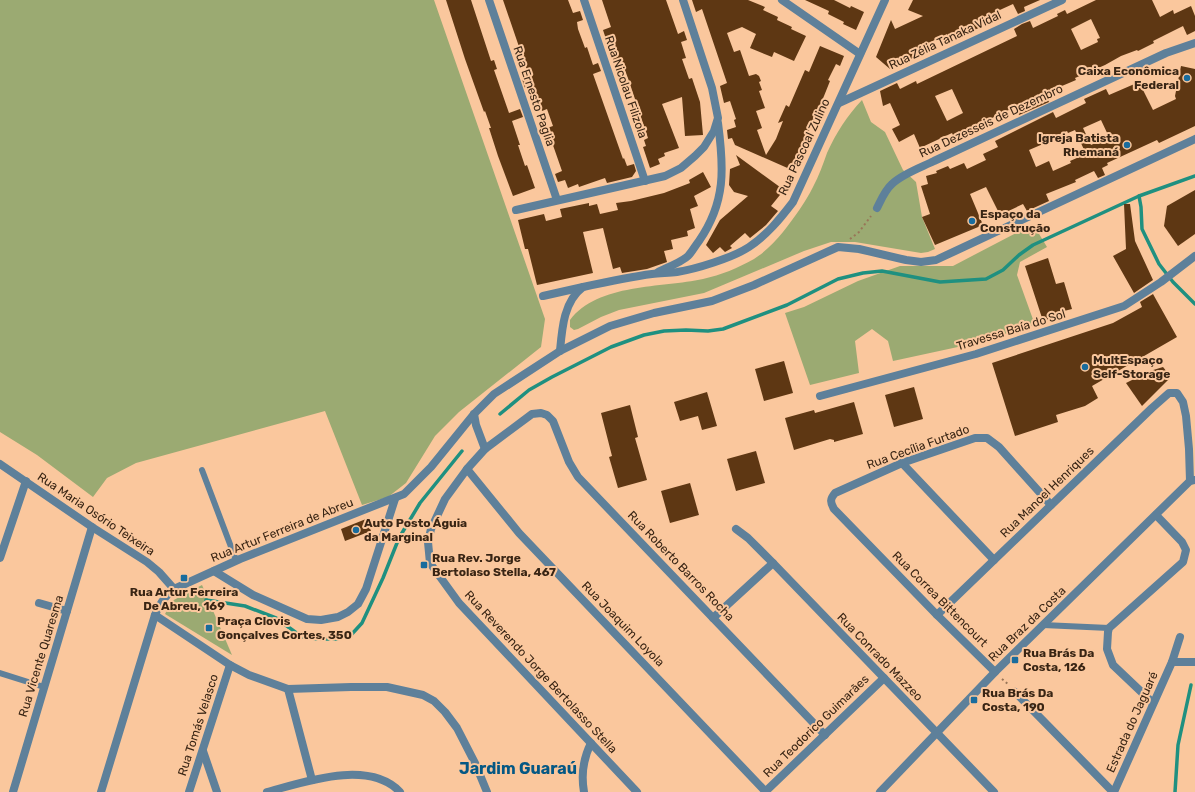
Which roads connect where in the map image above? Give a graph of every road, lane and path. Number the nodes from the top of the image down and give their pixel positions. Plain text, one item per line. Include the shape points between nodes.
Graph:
1 (489, 0) edge
2 (584, 0) edge
3 (683, 0) edge
4 (782, 0) edge
5 (884, 0) edge
6 (1062, 0) edge
7 (1195, 43) edge
8 (860, 54) junction
9 (839, 103) junction
10 (718, 118) junction
11 (1195, 139) edge
12 (645, 181) junction
13 (557, 200) junction
14 (876, 208) joint
15 (516, 210) dead end
16 (838, 247) junction
17 (1195, 256) edge
18 (652, 274) junction
19 (583, 287) junction
20 (543, 296) dead end
21 (560, 351) junction
22 (820, 396) dead end
23 (474, 414) junction
24 (532, 414) joint
25 (484, 445) junction
26 (902, 463) junction
27 (0, 464) edge
28 (467, 469) junction
29 (202, 470) dead end
30 (1192, 480) edge
31 (26, 482) junction
32 (395, 499) junction
33 (1050, 505) junction
34 (834, 510) joint
35 (1156, 515) junction
36 (92, 527) junction
37 (736, 528) dead end
38 (0, 558) edge
39 (236, 560) junction
40 (994, 560) junction
41 (773, 563) junction
42 (214, 571) junction
43 (174, 589) junction
44 (39, 603) dead end
45 (67, 611) junction
46 (155, 615) junction
47 (937, 615) junction
48 (713, 618) junction
49 (1043, 625) junction
50 (1109, 628) junction
51 (1180, 637) dead end
52 (1172, 662) junction
53 (1195, 662) edge
54 (230, 665) junction
55 (995, 672) junction
56 (0, 673) edge
57 (884, 678) junction
58 (44, 687) junction
59 (288, 689) junction
60 (1016, 692) joint
61 (1153, 703) junction
62 (937, 733) junction
63 (825, 735) junction
64 (591, 743) junction
65 (203, 751) junction
66 (312, 780) junction
67 (299, 783) junction
68 (13, 792) edge
69 (101, 792) edge
70 (189, 792) edge
71 (217, 792) edge
72 (267, 792) edge
73 (301, 792) edge
74 (400, 792) edge
75 (487, 792) edge
76 (584, 792) edge
77 (637, 792) edge
78 (765, 792) edge
79 (880, 792) edge
80 (994, 792) edge
81 (1113, 792) edge

1 - 13 street, Rua Ernesto Paglia
2 - 12 street, Rua Nicolau Filizola
3 - 10 street via 712,88
4 - 8 street
5 - 8 street, Rua Pascoal Zulino
6 - 9 street, Rua Zélia Tanaka Vidal
7 - 14 street, Rua Dezesseis de Dezembro via 1166,53 908,174 892,183
8 - 9 street, Rua Pascoal Zulino
9 - 18 street, Rua Pascoal Zulino via 793,202 767,233 747,248 730,256 683,271
10 - 12 street via 714,131 695,156 681,168 665,176
10 - 18 street via 722,184 715,213 687,257
11 - 16 street via 936,260 921,262
12 - 13 street
13 - 15 street
14 - 16 path via 859,232
16 - 21 street, Rua Artur Ferreira de Abreu via 732,294 712,301 630,319
17 - 22 street, Travessa Baía do Sol via 1124,306 976,354
18 - 19 street, Rua Pascoal Zulino
19 - 20 street, Rua Pascoal Zulino
19 - 21 street via 568,306 563,320
21 - 23 street, Rua Artur Ferreira de Abreu via 502,387
23 - 25 street
23 - 32 street, Rua Artur Ferreira de Abreu via 421,477
24 - 25 street, Rua Reverendo Jorge Bertolasso Stella
24 - 48 street, Rua Roberto Barros Rocha via 547,415 553,421 569,462 578,477
25 - 28 street, Rua Reverendo Jorge Bertolasso Stella
26 - 33 street, Rua Cecília Furtado via 975,438 987,438 1000,447
26 - 34 street, Rua Cecília Furtado via 835,493 830,503
26 - 40 street
27 - 31 street, Rua Maria Osório Teixeira
28 - 64 street, Rua Reverendo Jorge Bertolasso Stella via 445,499 430,529 430,563 459,603
28 - 78 street, Rua Joaquim Loyola via 519,533
29 - 39 lane
30 - 33 street, Rua Manoel Henriques via 1183,402 1177,393 1169,393
30 - 35 street, Rua Braz da Costa
31 - 36 street, Rua Maria Osório Teixeira
31 - 38 street
32 - 39 street, Rua Artur Ferreira de Abreu
32 - 42 street via 366,589 358,604 338,617 307,619 253,594
33 - 40 street, Rua Manoel Henriques
34 - 47 street, Rua Correa Bittencourt
35 - 49 street, Rua Braz da Costa
35 - 50 street via 1182,542 1186,550 1183,562
36 - 43 street, Rua Maria Osório Teixeira via 147,562
36 - 45 street, Rua Vicente Quaresma
37 - 41 street, Rua Conrado Mazzeo
39 - 42 street, Rua Artur Ferreira de Abreu
40 - 47 street, Rua Manoel Henriques
41 - 48 street
41 - 57 street, Rua Conrado Mazzeo
42 - 43 street, Rua Artur Ferreira de Abreu
43 - 46 street, Rua Artur Ferreira de Abreu via 163,599
44 - 45 street
45 - 58 street, Rua Vicente Quaresma
46 - 54 street
46 - 69 street, Rua Artur Ferreira de Abreu
47 - 55 street, Rua Correa Bittencourt
48 - 63 street, Rua Roberto Barros Rocha
49 - 50 lane
49 - 55 street, Rua Braz da Costa
50 - 61 street via 1107,649 1113,665
51 - 52 street, Estrada do Jaguaré
52 - 53 street
52 - 61 street, Estrada do Jaguaré
54 - 59 street
54 - 65 street, Rua Tomás Velasco
55 - 60 path
55 - 62 street, Rua Braz da Costa
56 - 58 lane
57 - 62 street, Rua Conrado Mazzeo
57 - 63 street, Rua Teodorico Guimarães
58 - 68 street, Rua Vicente Quaresma
59 - 66 street
59 - 75 street via 387,687 423,695 434,701 456,728
60 - 81 street
61 - 81 street, Estrada do Jaguaré
62 - 79 street, Rua Braz da Costa
62 - 80 street, Rua Conrado Mazzeo
63 - 78 street, Rua Teodorico Guimarães
64 - 76 street via 583,765
64 - 77 street, Rua Reverendo Jorge Bertolasso Stella
65 - 70 street, Rua Tomás Velasco
65 - 71 street
66 - 67 street
66 - 74 street via 364,775 380,778
67 - 72 street
67 - 73 street

